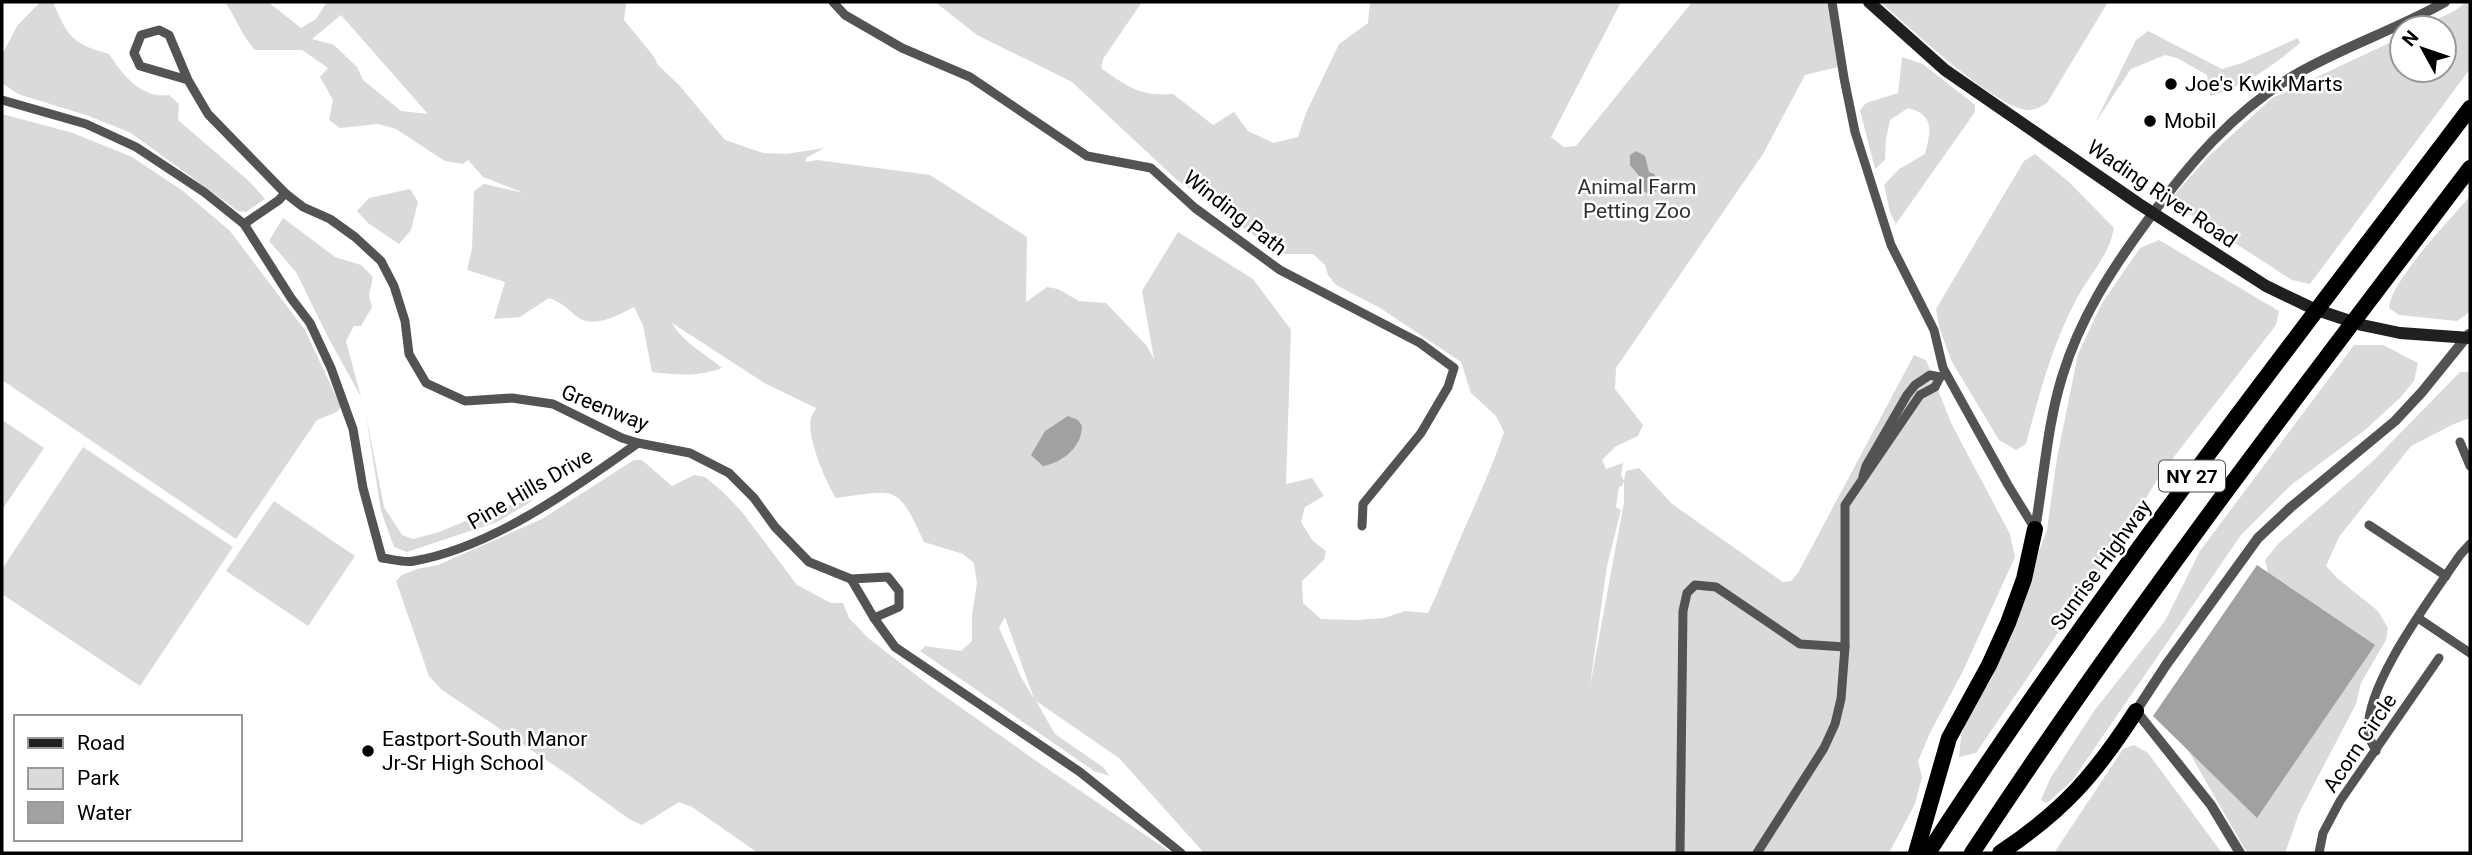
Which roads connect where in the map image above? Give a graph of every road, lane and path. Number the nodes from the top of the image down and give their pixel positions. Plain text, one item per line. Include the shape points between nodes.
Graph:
1 (833, 2) edge
2 (1832, 2) edge
3 (1869, 2) edge
4 (2445, 2) edge
5 (188, 80) junction
6 (2, 100) edge
7 (2470, 108) edge
8 (2470, 168) edge
9 (285, 193) junction
10 (2153, 213) junction
11 (244, 224) junction
12 (2469, 336) edge
13 (1943, 375) junction
14 (1892, 421) junction
15 (1901, 426) junction
16 (2460, 442) dead end
17 (638, 443) junction
18 (2470, 466) edge
19 (1863, 478) junction
20 (2369, 525) dead end
21 (1362, 526) dead end
22 (2035, 528) junction
23 (2470, 544) edge
24 (2446, 576) junction
25 (851, 579) junction
26 (874, 618) junction
27 (2418, 618) junction
28 (1844, 646) junction
29 (2470, 653) edge
30 (2439, 658) dead end
31 (2136, 711) junction
32 (2376, 751) junction
33 (1181, 853) edge
34 (1680, 853) edge
35 (1758, 853) edge
36 (1916, 853) edge
37 (1928, 853) edge
38 (1972, 853) edge
39 (2000, 853) edge
40 (2240, 853) edge
41 (2319, 853) edge

1 - 21 street, Winding Path via 845,15 902,48 970,77 1087,156 1151,168 1195,208 1280,270 1420,343 1454,368 1421,433 1363,504
2 - 13 street via 1855,132 1891,245 1934,330
3 - 10 main road, Wading River Road via 1945,70
4 - 10 street via 2316,64 2264,96 2207,146
5 - 5 street, Greenway via 169,35 159,30 141,35 134,53 140,66
5 - 9 street, Greenway via 208,114
6 - 11 street via 86,124 136,147
7 - 37 highway, Sunrise Highway / NY 27 via 2157,524
8 - 38 highway, NY 27 via 2188,542
9 - 11 street
9 - 17 street, Greenway via 330,219 380,261 405,321 409,354 426,383 465,401 512,398 553,404
10 - 12 main road, Wading River Road via 2284,296 2337,317 2389,331
10 - 22 street via 2095,297 2070,352 2054,406
11 - 17 street, Pine Hills Drive via 310,323 331,368 353,429 382,558 412,562 479,542 576,487
12 - 31 street via 2395,421 2258,538
13 - 14 street via 1930,375 1915,385
13 - 15 street via 1935,387 1920,395
13 - 22 street
14 - 15 street
14 - 19 street
15 - 19 street
16 - 18 street
17 - 25 street, Greenway via 690,453 729,473 808,562
19 - 28 street via 1846,505
20 - 24 street
22 - 36 highway via 2008,623 1949,738
23 - 24 street
24 - 27 street
25 - 26 street
25 - 26 street, Greenway via 888,577 899,591 899,607
26 - 33 street via 895,647 1080,772
27 - 29 street
27 - 32 street via 2377,690 2370,720
28 - 34 street via 1800,644 1716,587 1695,585 1687,593 1683,611
28 - 35 street via 1842,699 1835,724
30 - 32 street, Acorn Circle
31 - 39 highway via 2072,797
31 - 40 street via 2211,806
32 - 41 street, Acorn Circle via 2340,802 2323,833

